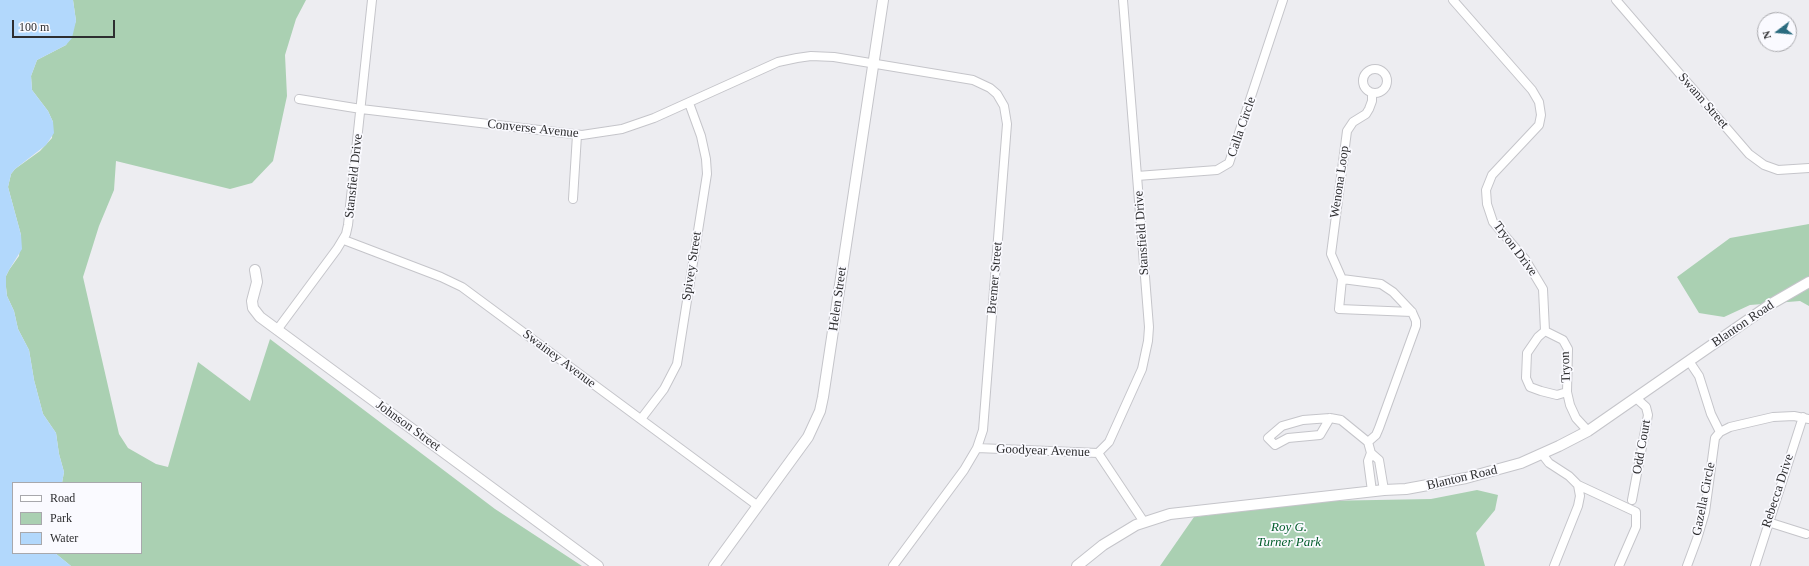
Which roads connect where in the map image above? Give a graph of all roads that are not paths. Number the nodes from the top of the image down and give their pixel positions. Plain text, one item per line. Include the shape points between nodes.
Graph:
1 (372, 0) edge
2 (883, 0) edge
3 (1122, 0) edge
4 (1283, 0) edge
5 (1453, 0) edge
6 (1628, 0) edge
7 (1618, 3) edge
8 (873, 64) junction
9 (1372, 93) dead end
10 (300, 99) dead end
11 (689, 103) junction
12 (361, 109) junction
13 (577, 135) junction
14 (1809, 168) edge
15 (1137, 176) junction
16 (573, 199) dead end
17 (344, 240) junction
18 (255, 270) dead end
19 (1342, 279) junction
20 (1809, 282) edge
21 (1412, 312) junction
22 (277, 330) junction
23 (1545, 331) junction
24 (1689, 361) junction
25 (1567, 392) junction
26 (1636, 398) junction
27 (1330, 418) junction
28 (1806, 418) edge
29 (641, 419) junction
30 (1588, 431) junction
31 (1720, 432) junction
32 (1368, 442) junction
33 (977, 448) junction
34 (1098, 453) junction
35 (1371, 453) junction
36 (1542, 454) junction
37 (1578, 485) junction
38 (1384, 490) junction
39 (1372, 491) junction
40 (1632, 500) dead end
41 (758, 506) junction
42 (1144, 522) junction
43 (1768, 522) junction
44 (1806, 534) dead end
45 (598, 566) edge
46 (714, 566) edge
47 (894, 566) edge
48 (1077, 566) edge
49 (1554, 566) edge
50 (1619, 566) edge
51 (1687, 566) edge
52 (1755, 566) edge

1 - 12 street, Stansfield Drive
2 - 8 street, Helen Street
3 - 15 street, Stansfield Drive
4 - 15 street, Calla Circle via 1229,163 1217,170
5 - 23 street, Tryon Drive via 1532,90 1539,102 1539,124 1492,175 1486,190 1487,204 1493,222 1526,259 1543,289
6 - 7 street
7 - 14 street, Swann Street via 1749,154 1764,165 1778,170
8 - 11 street, Converse Avenue via 825,56 783,60
8 - 33 street, Bremer Street via 982,83 997,94 1007,115 983,430
8 - 41 street, Helen Street via 824,397 808,437
9 - 19 street, Wenona Loop via 1369,110 1353,122 1347,131 1331,254
10 - 12 street, Converse Avenue
11 - 13 street, Converse Avenue via 627,127
11 - 29 street, Spivey Street via 701,136 707,174 677,364 664,389
12 - 13 street, Converse Avenue
12 - 17 street, Stansfield Drive via 348,225
13 - 16 street
15 - 34 street, Stansfield Drive via 1148,341 1142,368 1109,442
17 - 22 street, Stansfield Drive
17 - 29 street, Swainey Avenue via 462,287
18 - 22 street, Johnson Street via 257,282 252,301 253,308
19 - 21 street via 1381,284 1393,292
19 - 21 street via 1339,309
20 - 24 street, Blanton Road via 1771,304
21 - 32 street via 1416,326 1380,428
22 - 45 street, Johnson Street
23 - 25 street, Tryon via 1563,340 1568,349
23 - 25 street via 1527,354 1526,378 1530,387 1541,391 1557,395
24 - 26 street, Blanton Road
24 - 31 street via 1698,376
25 - 30 street via 1576,418
26 - 30 street, Blanton Road
26 - 40 street, Odd Court via 1646,407 1648,415
27 - 27 street via 1312,418 1282,426 1268,438 1275,446 1288,438 1320,435
27 - 32 street via 1341,420
28 - 31 street via 1773,417 1730,427
28 - 43 street, Rebecca Drive
29 - 41 street, Swainey Avenue
30 - 36 street, Blanton Road
31 - 51 street, Gazella Circle via 1715,438 1705,512
32 - 35 street
33 - 34 street, Goodyear Avenue
33 - 47 street, Bremer Street via 964,470
34 - 42 street, Goodyear Avenue
35 - 38 street via 1379,460
35 - 39 street via 1368,461
36 - 37 street via 1548,463
36 - 38 street, Blanton Road via 1466,478 1406,489
37 - 49 street via 1578,506
37 - 50 street via 1636,512 1636,526
38 - 39 street, Blanton Road
39 - 42 street, Blanton Road via 1189,511
41 - 46 street, Helen Street
42 - 48 street, Blanton Road via 1103,545
43 - 44 street
43 - 52 street, Rebecca Drive

